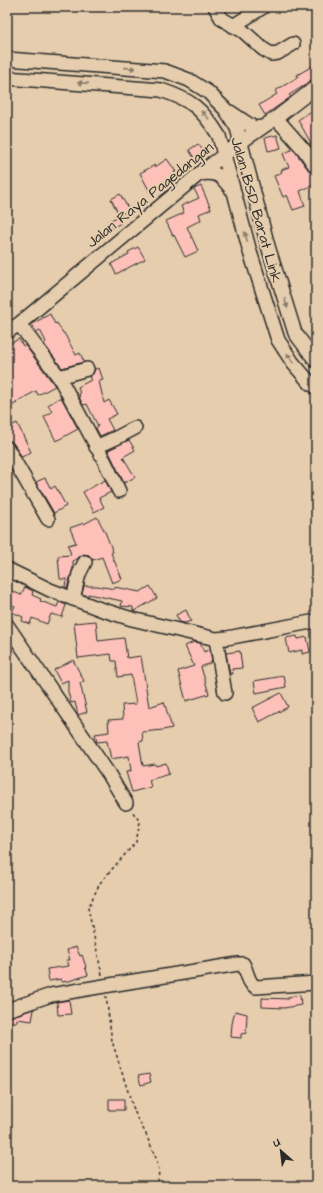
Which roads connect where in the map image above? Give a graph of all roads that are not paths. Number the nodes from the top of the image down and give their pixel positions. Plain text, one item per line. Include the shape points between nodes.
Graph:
1 (215, 7) edge
2 (264, 7) edge
3 (233, 26) junction
4 (293, 44) dead end
5 (7, 59) edge
6 (7, 78) edge
7 (316, 87) edge
8 (225, 109) junction
9 (276, 118) junction
10 (263, 127) junction
11 (241, 142) junction
12 (224, 154) junction
13 (316, 167) edge
14 (199, 174) junction
15 (234, 193) junction
16 (19, 324) junction
17 (7, 332) edge
18 (316, 361) edge
19 (87, 368) dead end
20 (59, 378) junction
21 (316, 388) edge
22 (135, 428) dead end
23 (96, 447) junction
24 (7, 448) edge
25 (119, 491) dead end
26 (48, 519) dead end
27 (85, 562) dead end
28 (7, 569) edge
29 (73, 599) junction
30 (316, 621) edge
31 (7, 625) edge
32 (216, 639) junction
33 (225, 693) dead end
34 (126, 803) dead end
35 (316, 983) edge
36 (7, 1010) edge

1 - 3 street via 222,19
2 - 3 street
3 - 4 street via 271,54
5 -> 8 street, Jalan BSD Barat Link via 165,71 189,80 208,92
12 -> 6 street, Jalan BSD Barat Link via 219,136 210,121 196,106 168,92
7 - 9 street, Jalan Raya Pagedangan
8 - 10 street via 254,128
8 - 11 street, Jalan BSD Barat Link via 237,128
9 - 10 street, Jalan Raya Pagedangan
9 - 13 street
10 - 11 street, Jalan Raya Pagedangan
11 - 12 street, Jalan Raya Pagedangan
11 -> 18 street, Jalan BSD Barat Link via 268,246 295,333
12 - 14 street, Jalan Raya Pagedangan
12 - 15 street, Jalan BSD Barat Link
14 - 15 street via 210,172 218,175
14 - 16 street, Jalan Raya Pagedangan
21 -> 15 street, Jalan BSD Barat Link via 278,340
16 - 17 street, Jalan Raya Pagedangan
16 - 20 street
19 - 20 street
20 - 23 street
22 - 23 street
23 - 25 street
24 - 26 street
27 - 29 street via 79,574
28 - 29 street
29 - 32 street via 132,619
30 - 32 street
31 - 34 street
32 - 33 street
35 - 36 street via 256,987 252,985 243,964 238,964 51,996

